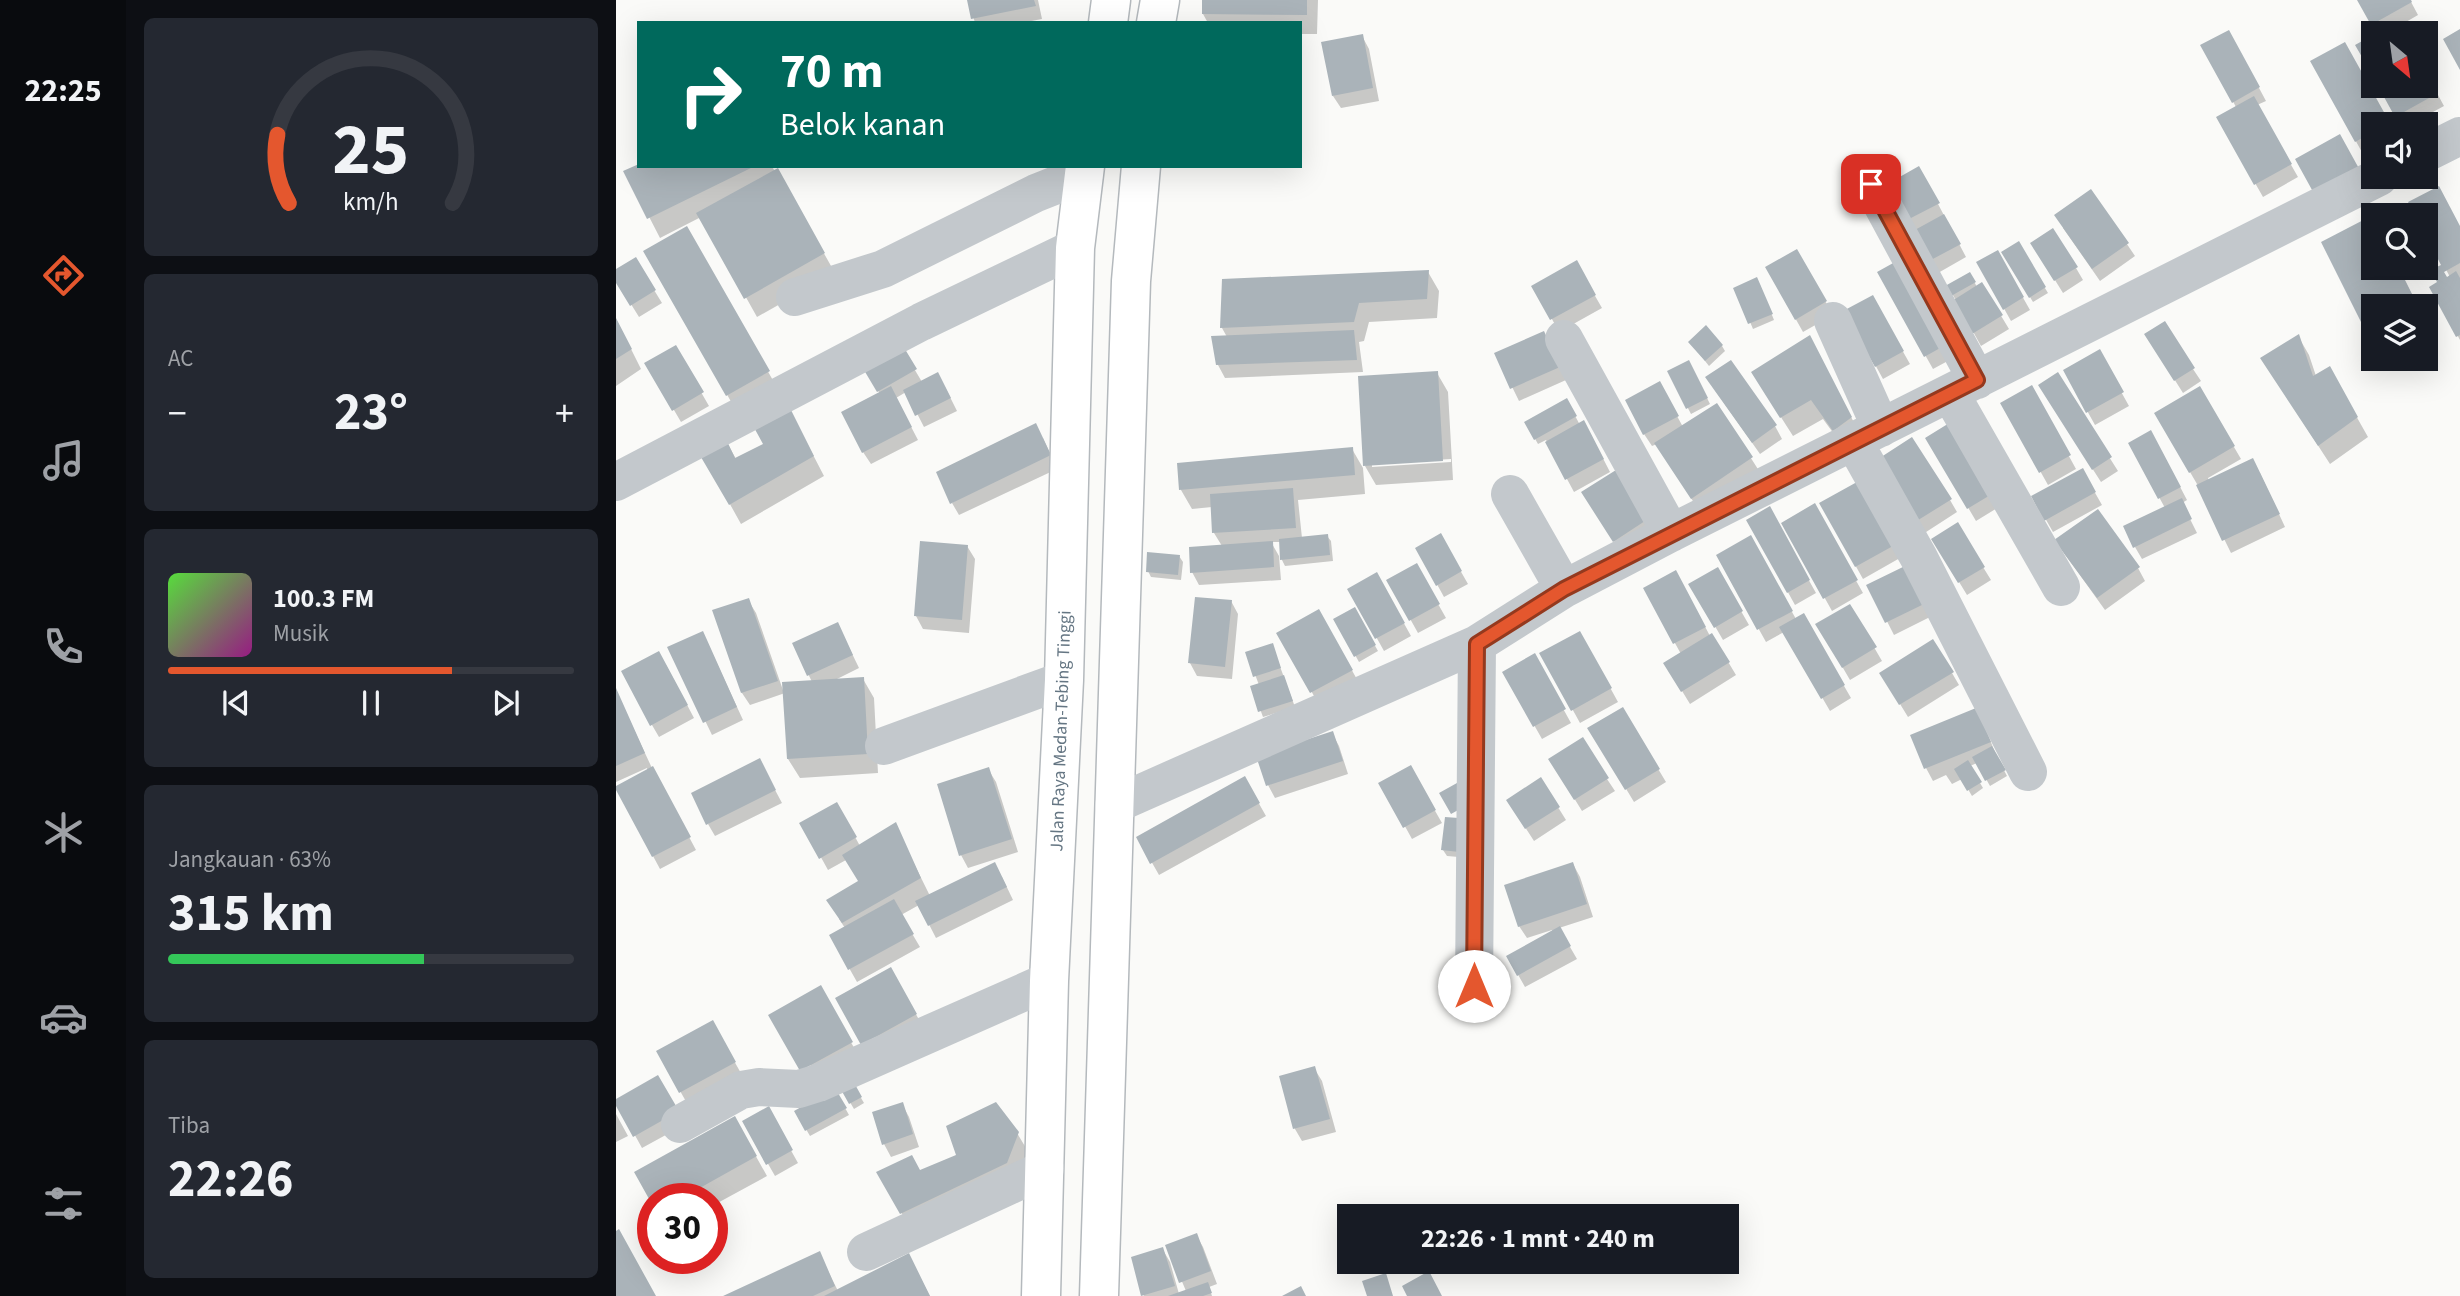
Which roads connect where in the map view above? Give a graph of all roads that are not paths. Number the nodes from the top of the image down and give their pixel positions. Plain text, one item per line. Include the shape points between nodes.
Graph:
1 (1111, 0) edge
2 (1160, 0) edge
3 (1108, 21) edge
4 (1156, 21) edge
5 (2460, 136) edge
6 (2438, 147) edge
7 (1141, 168) edge
8 (1085, 170) edge
9 (1871, 184) dead end
10 (2361, 186) edge
11 (1075, 248) junction
12 (795, 297) dead end
13 (1833, 321) dead end
14 (1564, 338) dead end
15 (1964, 387) junction
16 (1868, 435) junction
17 (616, 482) edge
18 (1510, 494) dead end
19 (1671, 533) junction
20 (2061, 587) dead end
21 (1564, 589) junction
22 (1477, 644) junction
23 (1064, 680) junction
24 (884, 747) dead end
25 (2028, 772) dead end
26 (1114, 804) junction
27 (1049, 981) junction
28 (1474, 986) dead end
29 (680, 1124) dead end
30 (1045, 1169) junction
31 (866, 1252) dead end
32 (1041, 1296) edge
33 (1099, 1296) edge

1 - 3 highway
2 - 4 highway
5 - 6 street
7 - 26 highway via 1131,281
8 - 11 highway, Jalan Raya Medan-Tebing Tinggi
8 - 12 street via 883,270
9 - 15 street
10 - 15 street
11 - 17 street via 921,322
11 - 23 highway, Jalan Raya Medan-Tebing Tinggi
13 - 16 street
14 - 19 street
15 - 16 street
15 - 20 street
16 - 19 street
16 - 25 street via 1919,558
18 - 21 street
19 - 21 street
21 - 22 street
22 - 26 street
22 - 28 street
23 - 24 street
23 - 27 highway, Jalan Raya Medan-Tebing Tinggi
26 - 33 highway
27 - 29 street via 818,1083 799,1089 741,1090
27 - 30 highway, Jalan Raya Medan-Tebing Tinggi
30 - 31 street
30 - 32 highway, Jalan Raya Medan-Tebing Tinggi

